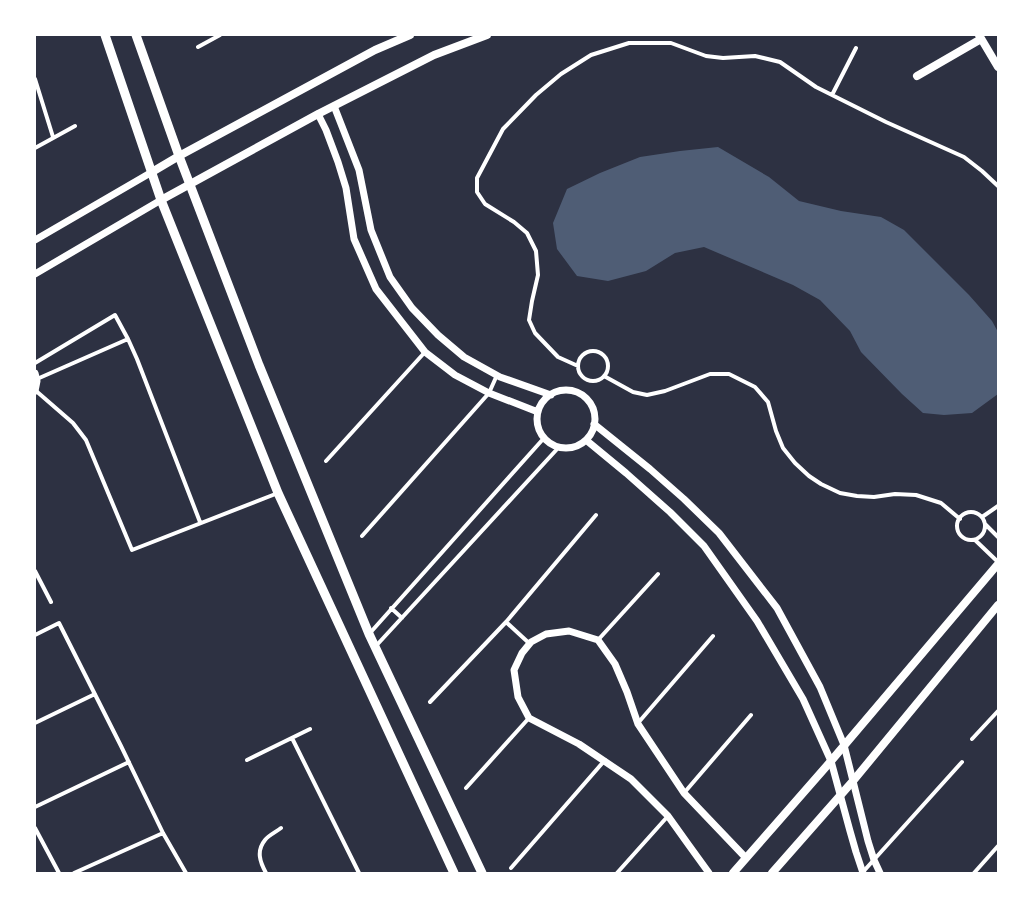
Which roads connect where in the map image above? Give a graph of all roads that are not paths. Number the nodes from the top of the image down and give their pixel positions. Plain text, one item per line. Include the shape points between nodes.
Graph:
1 (105, 35) edge
2 (136, 35) edge
3 (220, 35) edge
4 (410, 35) edge
5 (487, 35) edge
6 (980, 37) edge
7 (198, 47) dead end
8 (856, 48) dead end
9 (998, 67) edge
10 (917, 76) dead end
11 (35, 79) edge
12 (832, 95) junction
13 (334, 106) junction
14 (318, 114) junction
15 (75, 126) dead end
16 (53, 137) junction
17 (35, 148) edge
18 (179, 156) junction
19 (152, 172) junction
20 (190, 184) junction
21 (998, 186) edge
22 (161, 200) junction
23 (35, 240) edge
24 (35, 274) edge
25 (128, 339) junction
26 (425, 352) junction
27 (35, 363) edge
28 (578, 366) junction
29 (497, 375) junction
30 (36, 376) edge
31 (604, 376) junction
32 (35, 391) edge
33 (489, 393) junction
34 (551, 395) junction
35 (538, 412) junction
36 (594, 424) junction
37 (544, 438) junction
38 (586, 440) junction
39 (559, 447) junction
40 (326, 461) dead end
41 (278, 492) junction
42 (998, 506) edge
43 (596, 515) dead end
44 (982, 517) junction
45 (960, 518) junction
46 (200, 522) junction
47 (985, 524) junction
48 (362, 536) dead end
49 (998, 537) edge
50 (974, 540) junction
51 (998, 563) edge
52 (35, 571) edge
53 (658, 574) dead end
54 (51, 602) dead end
55 (998, 605) edge
56 (391, 608) junction
57 (402, 618) junction
58 (506, 622) junction
59 (369, 634) junction
60 (35, 635) edge
61 (713, 636) dead end
62 (598, 640) junction
63 (530, 644) junction
64 (375, 648) junction
65 (95, 694) junction
66 (430, 702) dead end
67 (998, 711) edge
68 (751, 715) dead end
69 (529, 718) junction
70 (35, 723) edge
71 (638, 724) junction
72 (310, 729) dead end
73 (292, 738) junction
74 (972, 739) dead end
75 (844, 745) junction
76 (247, 760) dead end
77 (605, 760) junction
78 (831, 761) junction
79 (129, 762) junction
80 (962, 762) dead end
81 (853, 781) junction
82 (466, 788) dead end
83 (684, 793) junction
84 (840, 796) junction
85 (35, 807) edge
86 (668, 816) junction
87 (35, 828) edge
88 (281, 828) dead end
89 (163, 833) junction
90 (998, 846) edge
91 (746, 858) junction
92 (874, 860) junction
93 (511, 868) dead end
94 (59, 873) edge
95 (74, 873) edge
96 (186, 873) edge
97 (266, 873) edge
98 (359, 873) edge
99 (454, 873) edge
100 (482, 873) edge
101 (618, 873) edge
102 (709, 873) edge
103 (733, 873) edge
104 (772, 873) edge
105 (863, 873) edge
106 (880, 873) edge
107 (974, 873) edge

1 - 19 main road
2 - 18 main road
3 - 7 street
4 - 18 main road via 375,50
5 - 13 main road via 434,54
6 - 9 main road
6 - 10 main road
8 - 12 street
11 - 16 street
12 - 21 street via 964,157
12 - 28 street via 780,62 754,56 706,56 671,43 629,43 591,55 561,74 503,129 477,178 476,192 485,204 514,222 527,234 536,250 538,275 529,320 535,333 558,357
13 - 14 main road
13 - 29 street via 359,170 371,230 390,276 412,308 438,335 464,357
14 - 20 main road
14 - 26 street via 346,188 354,239 376,289
15 - 16 street
16 - 17 street
18 - 19 main road
18 - 20 main road
19 - 22 main road
19 - 23 street
20 - 22 main road
20 - 59 main road
22 - 24 street
22 - 41 main road
25 - 27 street via 115,315
25 - 30 street
25 - 46 street
26 - 33 street via 455,375
26 - 40 street
28 - 31 street via 582,376 590,381
28 - 31 street via 585,354 599,352 608,363
29 - 33 street
29 - 34 street
30 - 32 street
31 - 45 street via 633,392 647,395 710,374 728,374 755,387 768,402 783,448 795,463 821,484 840,493 857,496 916,495 941,503
32 - 46 street via 73,423 86,440 132,550
33 - 35 street
33 - 48 street
34 - 35 street via 545,399
34 - 36 street via 569,390 586,398 595,415
35 - 37 street via 540,430
36 - 38 street
36 - 75 street via 650,469 719,533 777,608 820,687
37 - 39 street
37 - 56 street
38 - 39 street via 569,448
38 - 78 street via 670,512 704,546 757,620 803,698
39 - 57 street
41 - 46 street
41 - 99 main road
42 - 44 street
43 - 58 street
44 - 45 street via 971,512
44 - 47 street
45 - 50 street via 957,526 960,535 966,540
47 - 49 street
47 - 50 street via 981,537
50 - 51 street
51 - 75 main road
52 - 54 street
53 - 62 street
55 - 81 main road
56 - 57 street
56 - 59 street
57 - 64 street
58 - 63 street
58 - 66 street
59 - 64 main road
60 - 65 street via 59,623
61 - 71 street
62 - 63 street via 569,631 546,634
62 - 71 street via 616,664
63 - 69 street via 522,653 514,670 518,697
64 - 100 main road
65 - 70 street
65 - 79 street
67 - 74 street
68 - 83 street
69 - 77 street
69 - 82 street
71 - 83 street
72 - 73 street
73 - 76 street
73 - 98 street
75 - 78 main road
75 - 81 street
77 - 86 street via 631,778
77 - 93 street
78 - 84 street
78 - 91 main road
79 - 85 street
79 - 89 street
80 - 92 street
81 - 84 main road
81 - 92 street
83 - 91 street
84 - 104 main road
84 - 105 street
86 - 101 street
86 - 102 street
87 - 94 street
88 - 97 street via 265,840 259,852
89 - 95 street
89 - 96 street
90 - 107 street
91 - 103 main road
92 - 105 street
92 - 106 street

